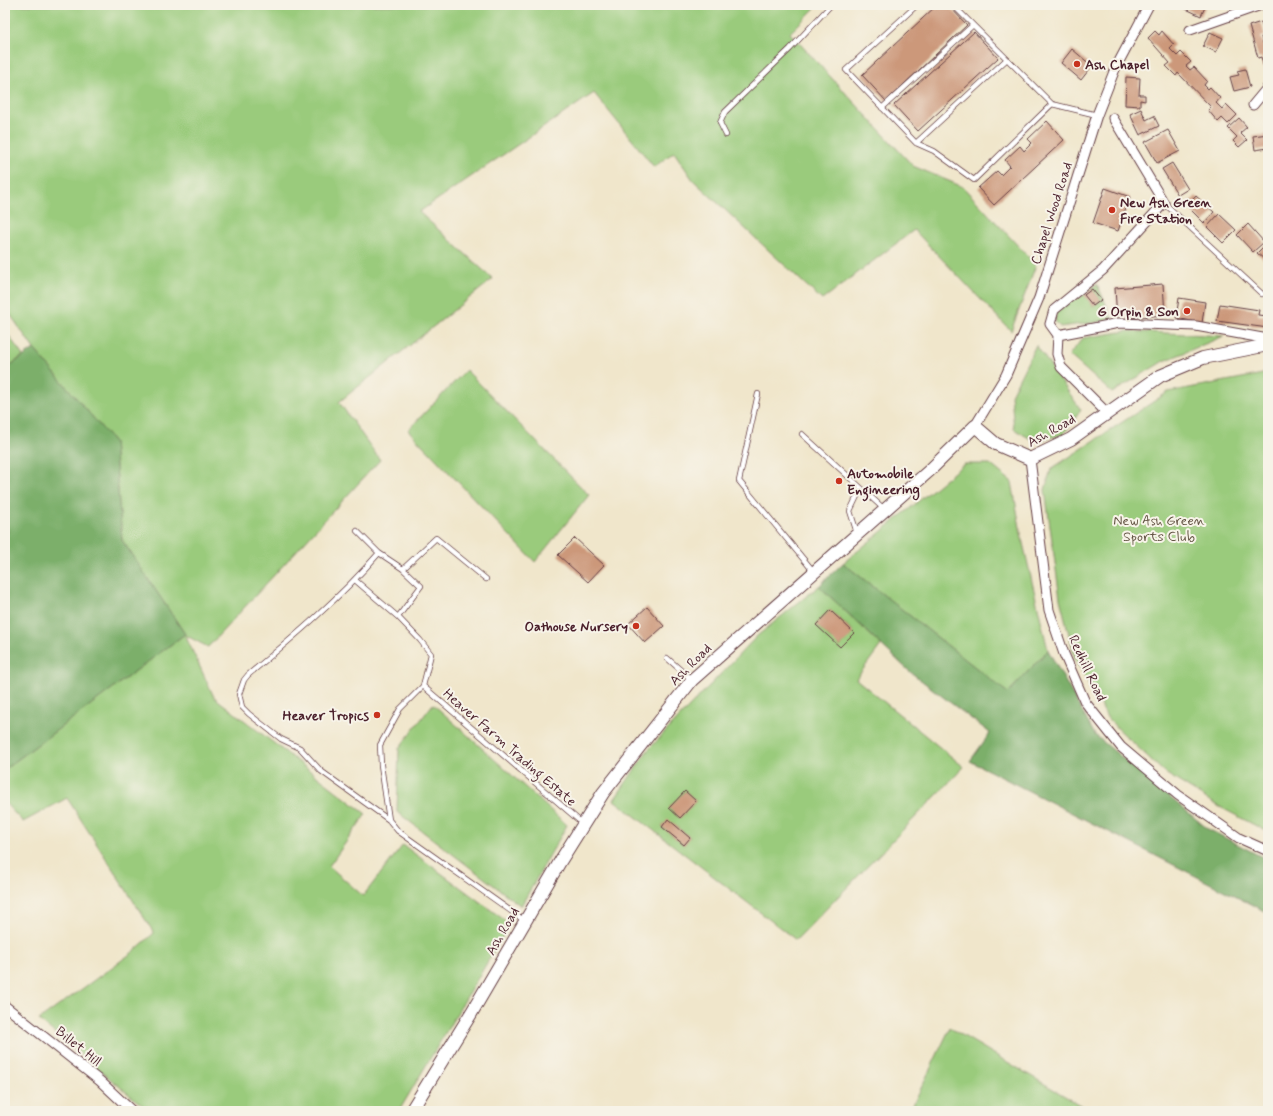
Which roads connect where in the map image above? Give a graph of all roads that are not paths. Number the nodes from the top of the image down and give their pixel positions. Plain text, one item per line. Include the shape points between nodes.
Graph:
1 (831, 5) edge
2 (917, 5) edge
3 (953, 5) edge
4 (1149, 5) edge
5 (1261, 5) edge
6 (973, 25) junction
7 (1190, 30) dead end
8 (1007, 59) junction
9 (1268, 87) edge
10 (1052, 104) junction
11 (1253, 105) dead end
12 (882, 108) junction
13 (1097, 115) junction
14 (1113, 118) dead end
15 (726, 135) dead end
16 (916, 143) junction
17 (1164, 203) junction
18 (1262, 294) dead end
19 (1058, 335) junction
20 (1268, 339) edge
21 (1268, 345) edge
22 (758, 394) dead end
23 (1107, 413) junction
24 (975, 426) junction
25 (802, 434) dead end
26 (1030, 459) junction
27 (861, 488) junction
28 (886, 510) junction
29 (357, 531) dead end
30 (857, 533) junction
31 (379, 553) junction
32 (403, 570) junction
33 (814, 572) junction
34 (486, 579) dead end
35 (355, 580) junction
36 (398, 617) junction
37 (667, 658) dead end
38 (692, 680) junction
39 (423, 686) junction
40 (389, 820) junction
41 (583, 824) junction
42 (1268, 852) edge
43 (525, 921) junction
44 (5, 1006) edge
45 (132, 1111) edge
46 (411, 1111) edge

1 - 15 lane via 725,112 720,123
2 - 12 lane via 846,70
3 - 6 lane
4 - 13 street, Chapel Wood Road via 1115,69
5 - 7 street
6 - 8 lane
6 - 12 lane
8 - 10 lane
8 - 16 lane
9 - 11 street
10 - 13 lane
10 - 16 lane via 974,180 934,151
12 - 16 lane
13 - 24 street, Chapel Wood Road via 1039,298 1006,375
14 - 17 street
17 - 18 lane
17 - 19 street via 1103,270 1054,310 1050,324
19 - 20 street via 1119,323 1196,326
19 - 23 street via 1057,354 1061,367
21 - 23 street, Ash Road via 1203,358 1160,376
22 - 33 lane via 739,481
23 - 26 street, Ash Road via 1071,439
24 - 26 street, Ash Road via 996,444
24 - 28 street, Ash Road
25 - 27 lane
26 - 42 street, Redhill Road via 1049,610 1064,654 1085,702 1121,747 1178,796 1239,838
27 - 28 lane
27 - 30 lane via 850,511
28 - 30 street, Ash Road
29 - 31 lane
30 - 33 street, Ash Road
31 - 32 lane
31 - 35 lane
32 - 34 lane via 436,538
32 - 36 lane via 421,586
33 - 38 street, Ash Road
35 - 36 lane
35 - 40 lane via 248,675 240,687 239,700 248,714 281,738 300,748 328,777
36 - 39 lane via 431,654
37 - 38 lane
38 - 41 street, Ash Road via 603,793
39 - 40 lane via 400,709 380,745 380,765
39 - 41 lane, Heaver Farm Trading Estate
40 - 43 lane via 398,831
41 - 43 street, Ash Road
43 - 46 street, Ash Road
44 - 45 street, Billet Hill via 100,1081

